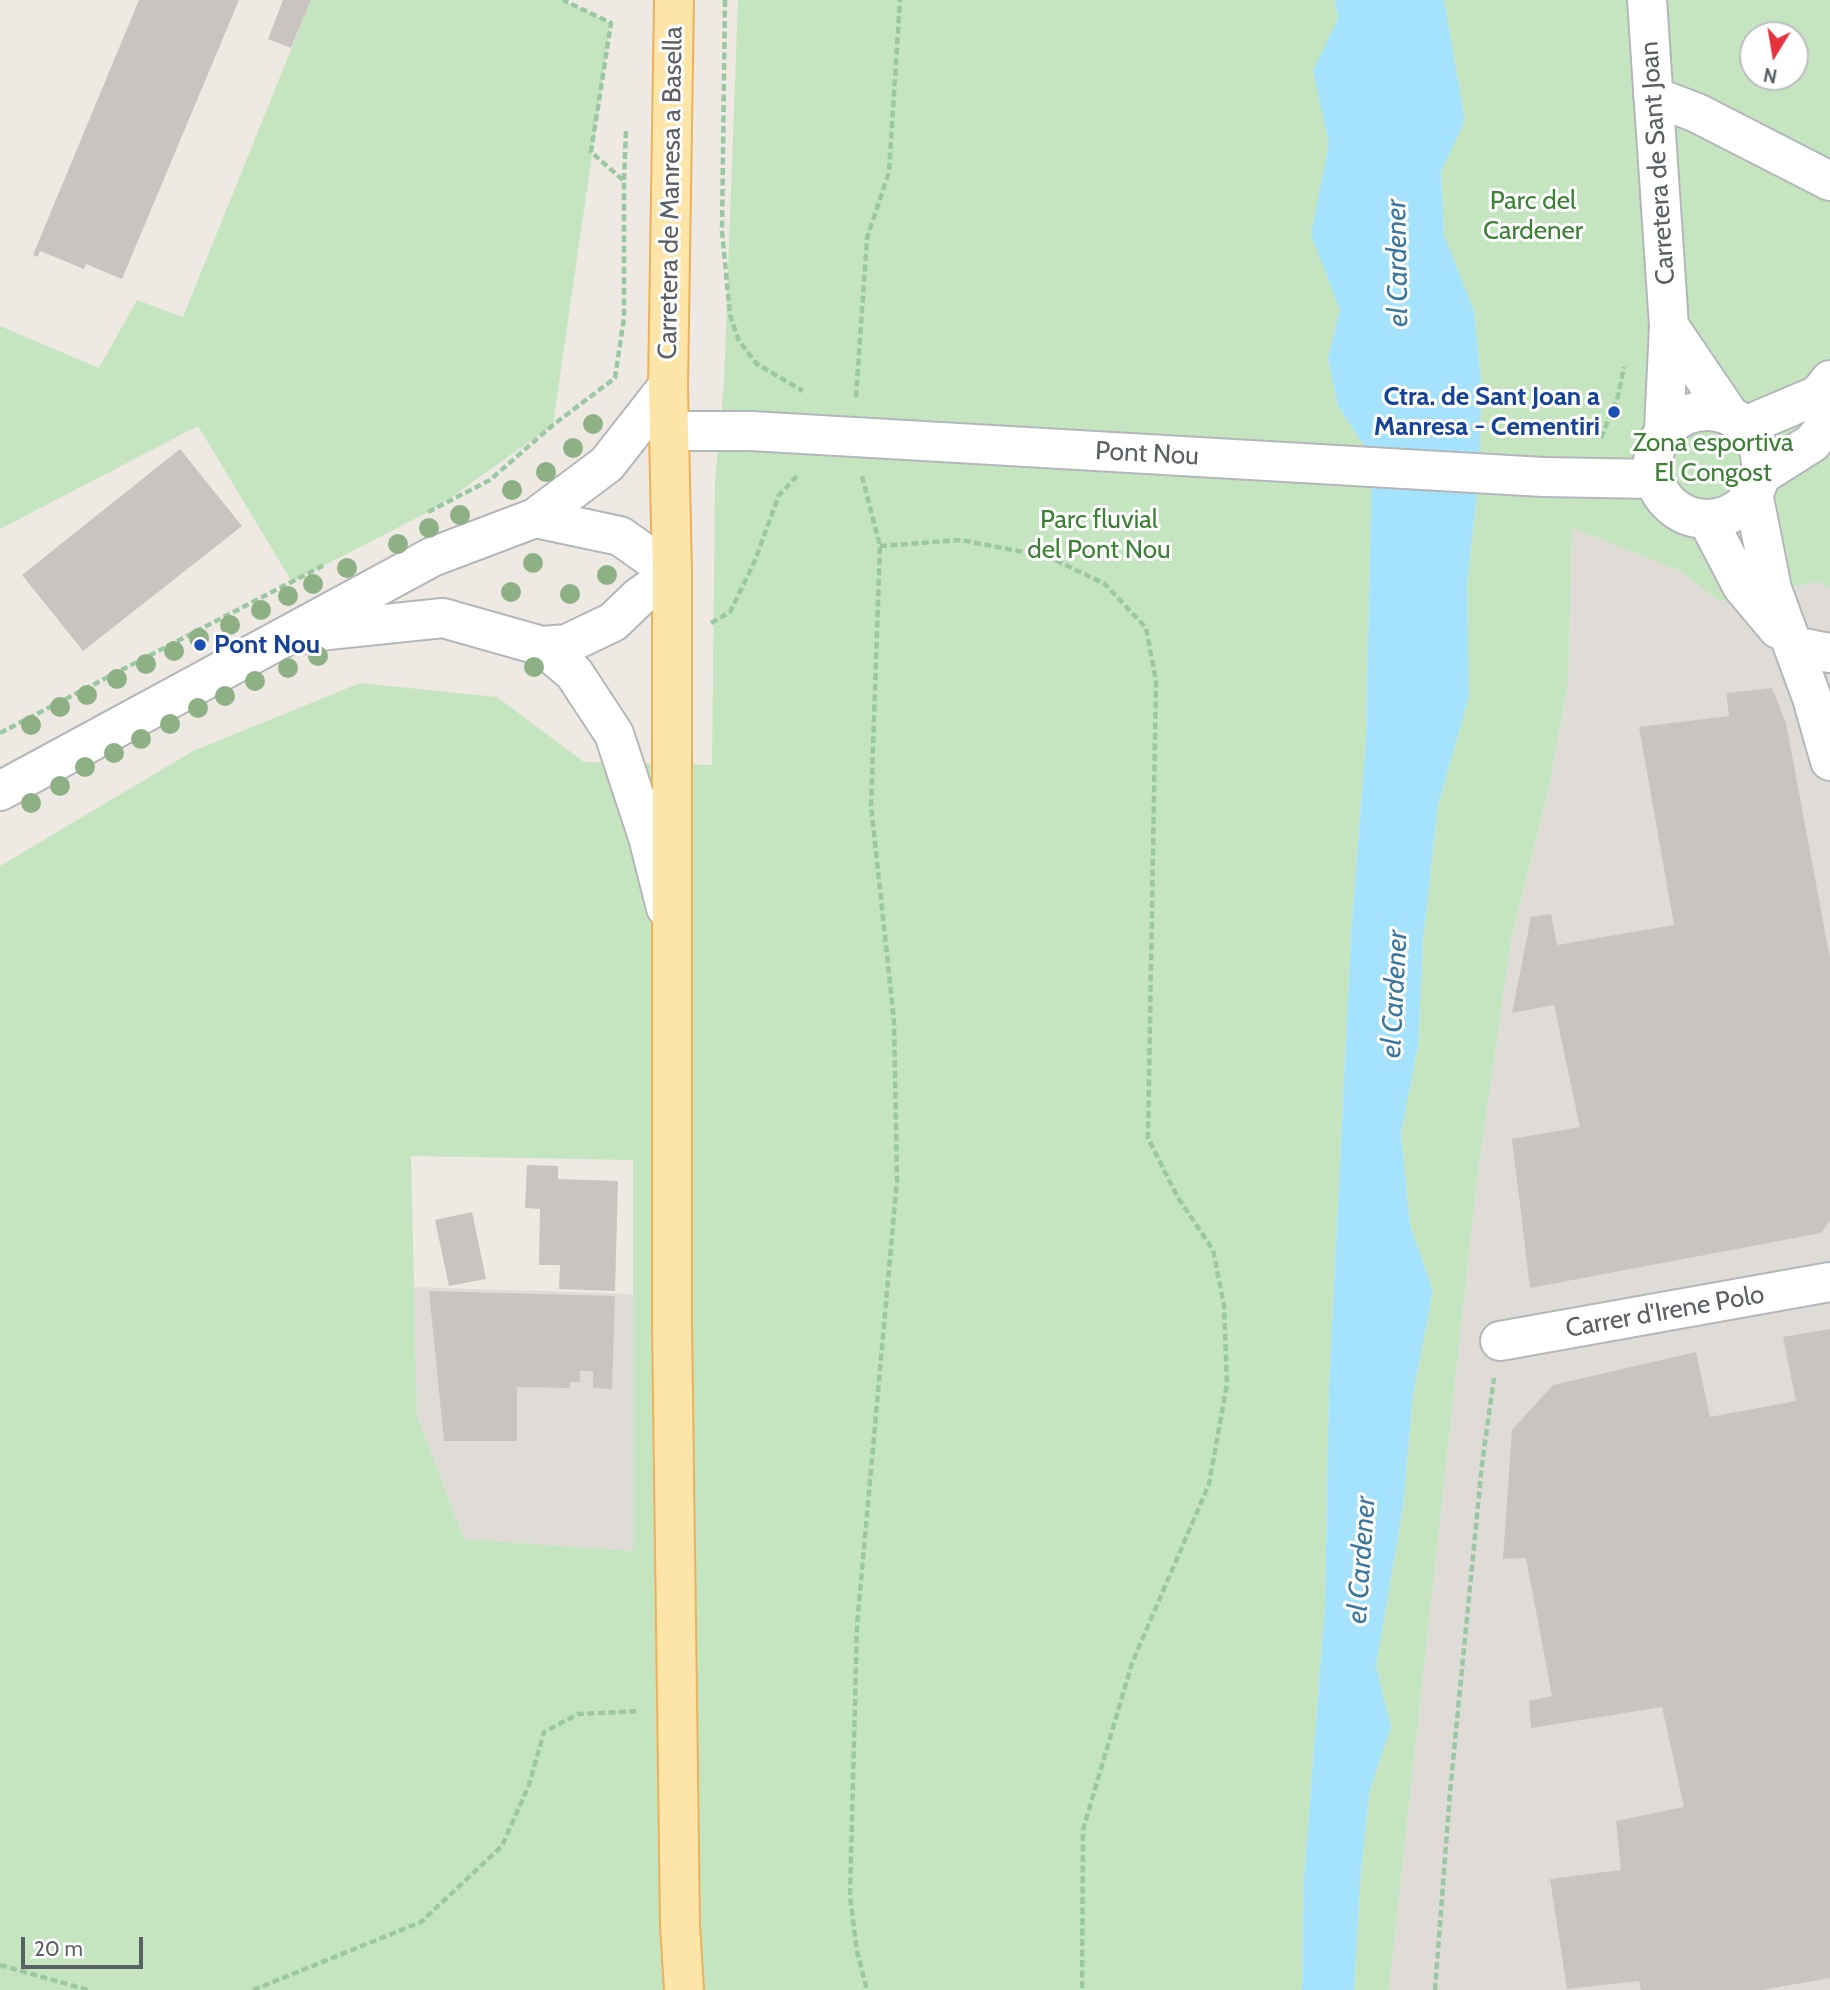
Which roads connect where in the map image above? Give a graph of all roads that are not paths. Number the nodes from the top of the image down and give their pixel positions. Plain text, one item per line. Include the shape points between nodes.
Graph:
1 (674, 0) edge
2 (1647, 0) edge
3 (1653, 96) junction
4 (1830, 181) edge
5 (1669, 326) junction
6 (1830, 380) edge
7 (667, 386) junction
8 (1738, 421) junction
9 (1830, 421) edge
10 (1664, 430) junction
11 (668, 431) junction
12 (1654, 480) junction
13 (1756, 485) junction
14 (536, 518) junction
15 (1707, 519) junction
16 (672, 573) junction
17 (272, 643) junction
18 (542, 646) junction
19 (1793, 646) junction
20 (1830, 653) edge
21 (1830, 761) edge
22 (0, 790) edge
23 (672, 933) junction
24 (1830, 1282) edge
25 (1500, 1341) road end
26 (684, 1990) edge

1 - 7 main road, Carretera de Manresa a Basella
2 - 3 street, Carretera de Sant Joan
3 - 4 street via 1697,113
3 - 5 street, Carretera de Sant Joan
5 - 8 street
5 - 10 street, Carretera de Sant Joan
6 - 8 street via 1818,395
7 - 11 main road, Carretera de Manresa a Basella
7 - 14 street via 607,464
8 - 10 street via 1713,411 1695,412
8 - 13 street via 1759,450
9 - 13 street via 1812,443
10 - 12 street via 1654,453
11 - 12 street, Pont Nou, bridge via 751,431
11 - 16 main road, Carretera de Manresa a Basella
12 - 15 street via 1674,508
13 - 15 street via 1733,512
13 - 19 street via 1772,589
14 - 16 street via 620,536
14 - 17 street via 432,557
15 - 19 street via 1742,586
16 - 18 street via 613,622 567,644
16 - 23 main road, Carretera de Manresa a Basella
17 - 18 street via 328,630 443,618
17 - 22 street
18 - 23 street via 574,673 614,734 648,837
19 - 20 street
19 - 21 street
23 - 26 main road, Carretera de Manresa a Basella via 672,1322
24 - 25 street, Carrer d'Irene Polo

